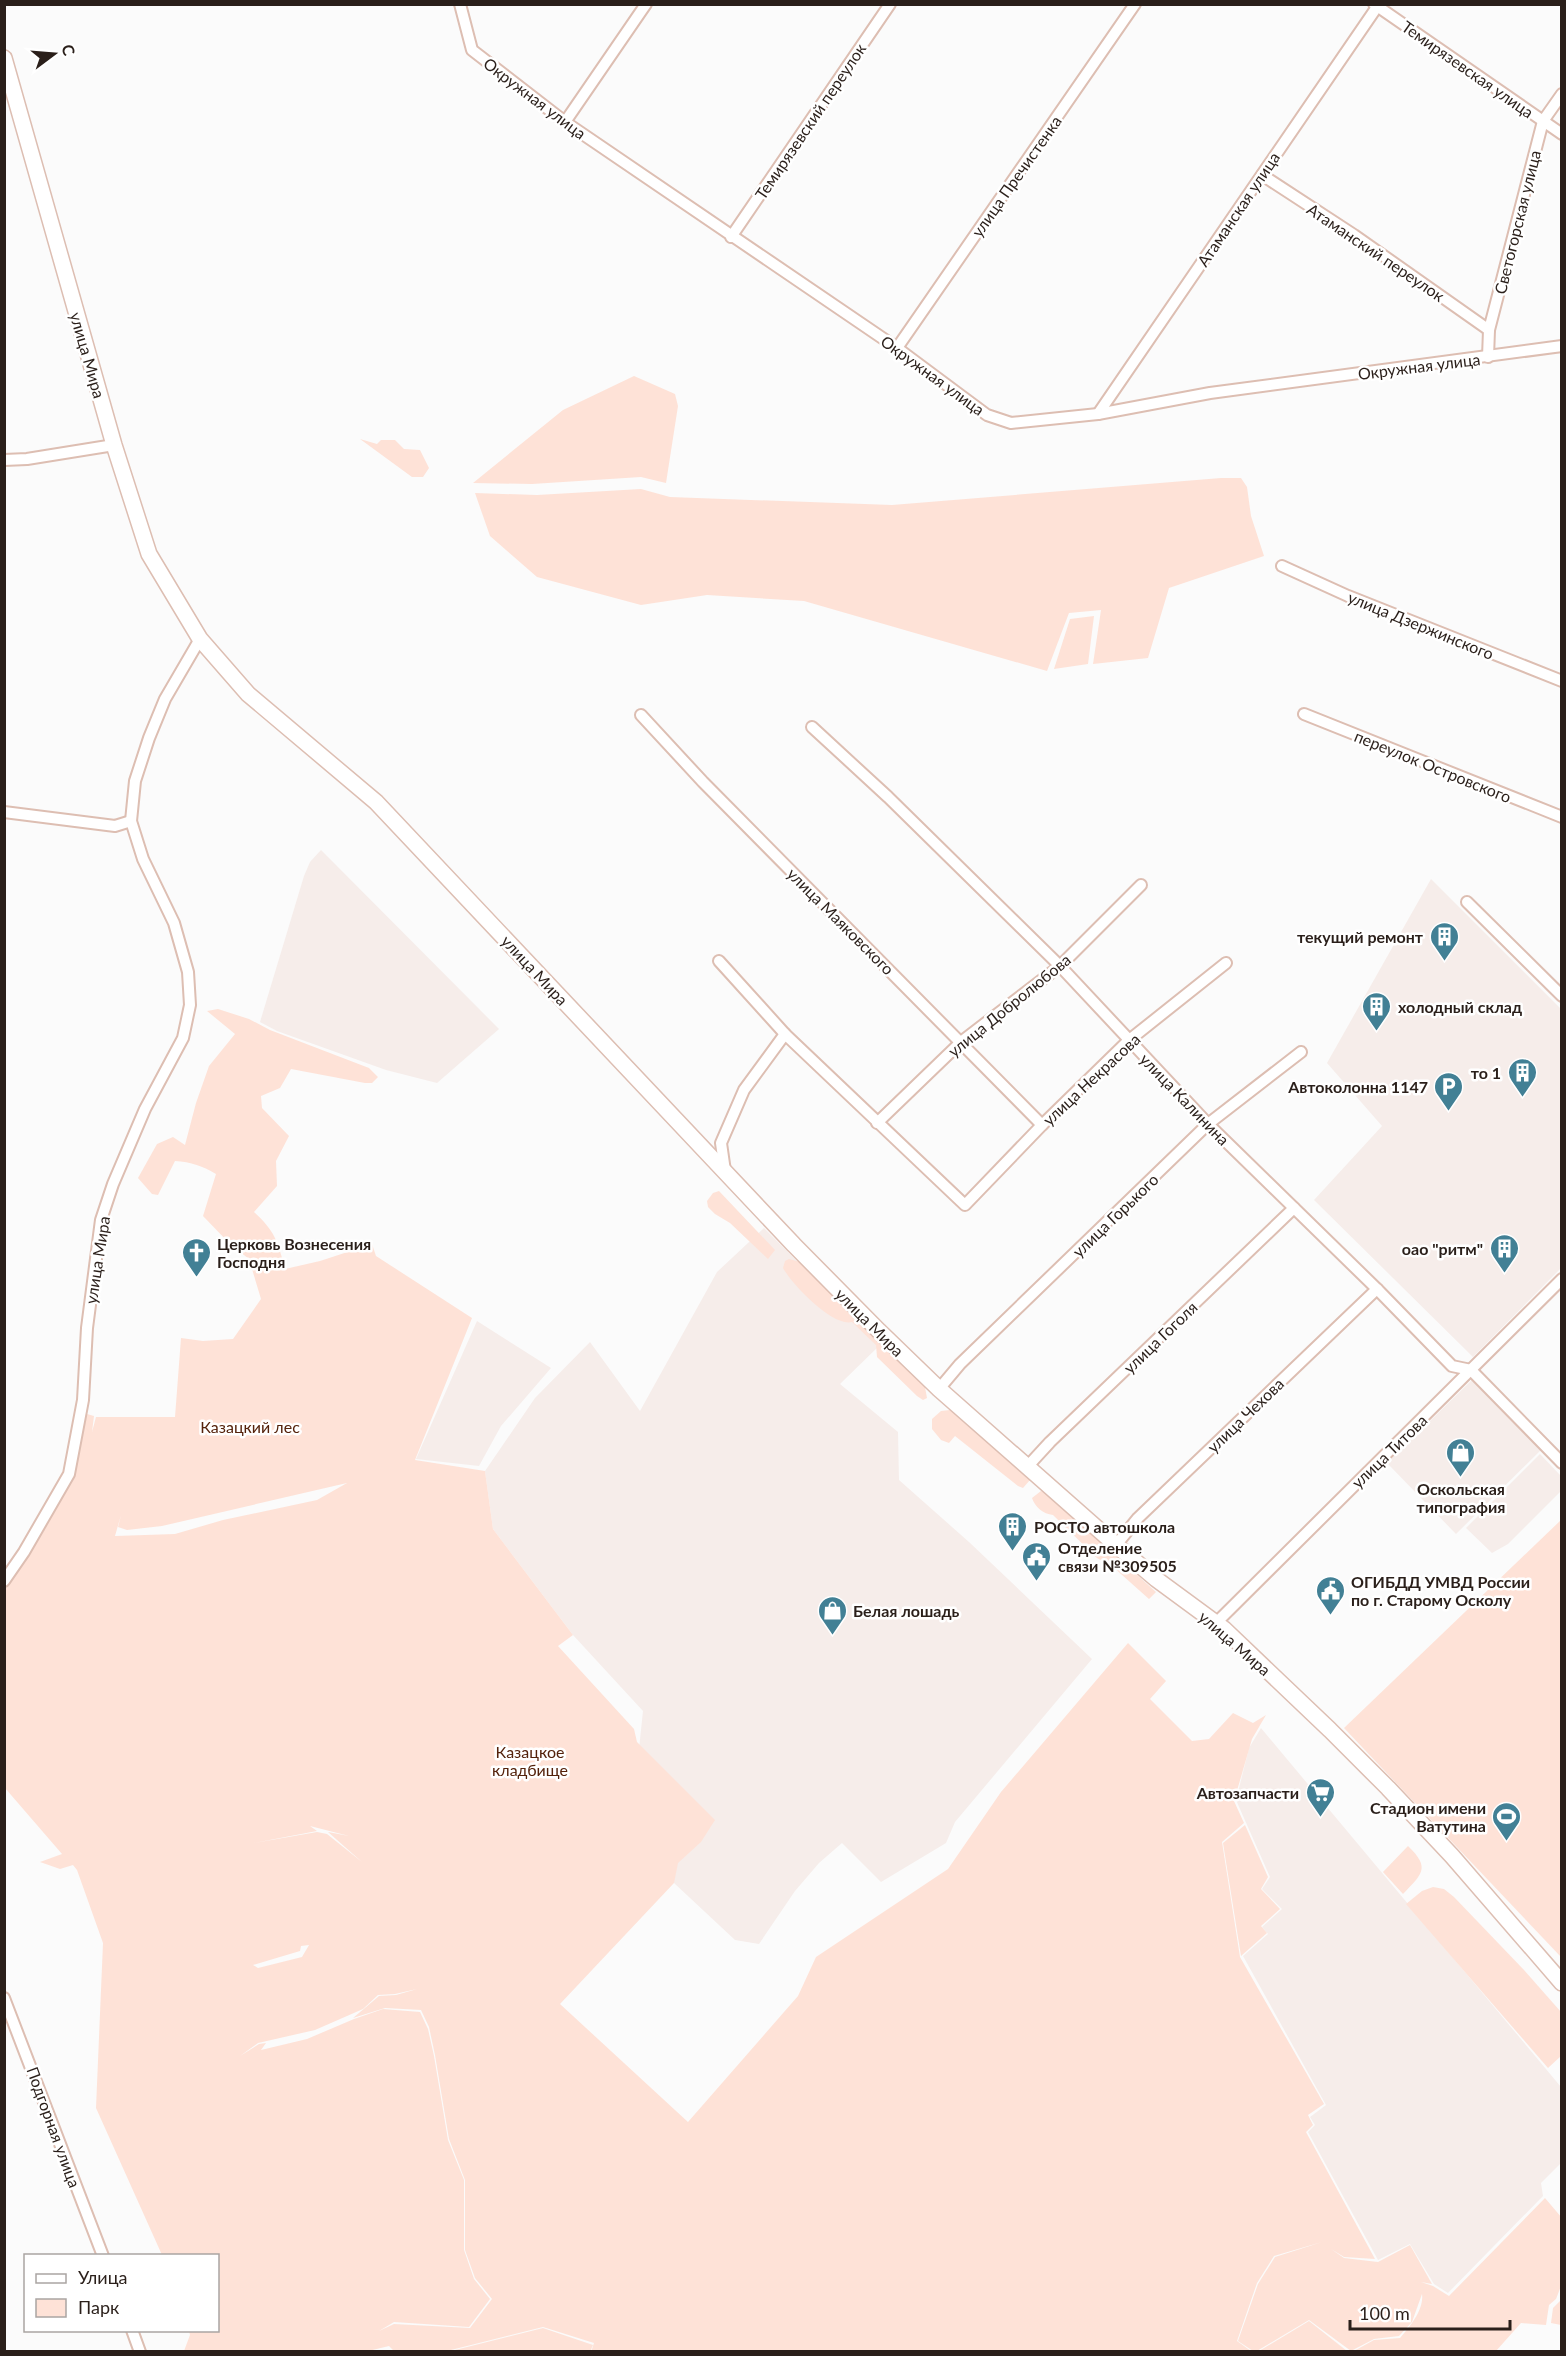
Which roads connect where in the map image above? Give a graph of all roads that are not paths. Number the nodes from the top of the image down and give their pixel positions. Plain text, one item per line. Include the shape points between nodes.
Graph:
1 (460, 4) edge
2 (646, 4) edge
3 (890, 4) edge
4 (1135, 4) edge
5 (1377, 5) edge
6 (4, 58) edge
7 (1562, 94) edge
8 (1543, 121) junction
9 (565, 122) junction
10 (1562, 134) edge
11 (1262, 175) junction
12 (731, 237) junction
13 (1489, 330) junction
14 (1562, 346) edge
15 (897, 348) junction
16 (1488, 357) junction
17 (1098, 414) junction
18 (114, 445) junction
19 (4, 460) edge
20 (1282, 566) dead end
21 (200, 639) junction
22 (1562, 681) edge
23 (1304, 714) dead end
24 (641, 715) dead end
25 (812, 727) dead end
26 (4, 812) edge
27 (1562, 817) edge
28 (131, 821) junction
29 (1141, 885) dead end
30 (1467, 902) dead end
31 (719, 961) dead end
32 (1226, 963) dead end
33 (1059, 966) junction
34 (1562, 996) edge
35 (785, 1034) junction
36 (961, 1041) junction
37 (1128, 1041) junction
38 (1301, 1052) dead end
39 (877, 1123) junction
40 (1208, 1124) junction
41 (1042, 1125) junction
42 (725, 1172) junction
43 (1294, 1208) junction
44 (1562, 1279) edge
45 (1377, 1289) junction
46 (1471, 1370) junction
47 (939, 1389) junction
48 (1562, 1463) edge
49 (1027, 1467) junction
50 (1116, 1545) junction
51 (4, 1581) edge
52 (1216, 1623) junction
53 (1562, 1983) edge
54 (4, 1998) edge
55 (102, 2254) edge
56 (132, 2332) edge
57 (140, 2352) edge

1 - 9 street, Окружная улица via 472,50
2 - 9 street
3 - 12 street, Темирязевский переулок
4 - 15 street, улица Пречистенка
5 - 8 street, Темирязевская улица
5 - 11 street, Атаманская улица
6 - 18 main road, улица Мира
7 - 8 street, Светогорская улица
8 - 10 street, Темирязевская улица
8 - 13 street, Светогорская улица
9 - 12 street, Окружная улица
11 - 13 street, Атаманский переулок
11 - 17 street, Атаманская улица
12 - 15 street, Окружная улица
13 - 16 street, Светогорская улица
14 - 16 street, Окружная улица
15 - 17 street, Окружная улица via 987,415 1011,423
16 - 17 street, Окружная улица via 1210,393
18 - 19 street
18 - 21 main road, улица Мира via 149,554
20 - 22 street, улица Дзержинского
21 - 28 street, улица Мира via 165,699 149,738 135,781
21 - 42 main road, улица Мира via 248,694 376,802
23 - 27 street, переулок Островского
24 - 36 street, улица Маяковского
25 - 33 street, улица Калинина
26 - 28 street via 115,826
28 - 51 street, улица Мира via 143,859 174,923 188,972 190,1005 183,1038 145,1109 101,1220 87,1328 83,1400 69,1474
29 - 33 street, улица Добролюбова
30 - 34 street
31 - 35 street
32 - 37 street, улица Некрасова
33 - 36 street, улица Добролюбова
33 - 37 street, улица Калинина
35 - 39 street
35 - 42 street via 744,1090 721,1143
36 - 39 street, улица Добролюбова
36 - 41 street, улица Маяковского
37 - 40 street, улица Калинина
37 - 41 street, улица Некрасова
38 - 40 street, улица Горького
39 - 41 street, улица Некрасова via 965,1205
40 - 43 street, улица Калинина
40 - 47 street, улица Горького via 960,1364
42 - 47 main road, улица Мира
43 - 45 street, улица Калинина
43 - 49 street, улица Гоголя
44 - 46 street, улица Титова
45 - 46 street, улица Калинина via 1452,1366
45 - 50 street, улица Чехова via 1138,1518
46 - 48 street, улица Калинина
46 - 52 street, улица Титова
47 - 49 main road, улица Мира
49 - 50 main road, улица Мира
50 - 52 main road, улица Мира
52 - 53 main road, улица Мира via 1389,1788
54 - 55 street, Подгорная улица
56 - 57 street

